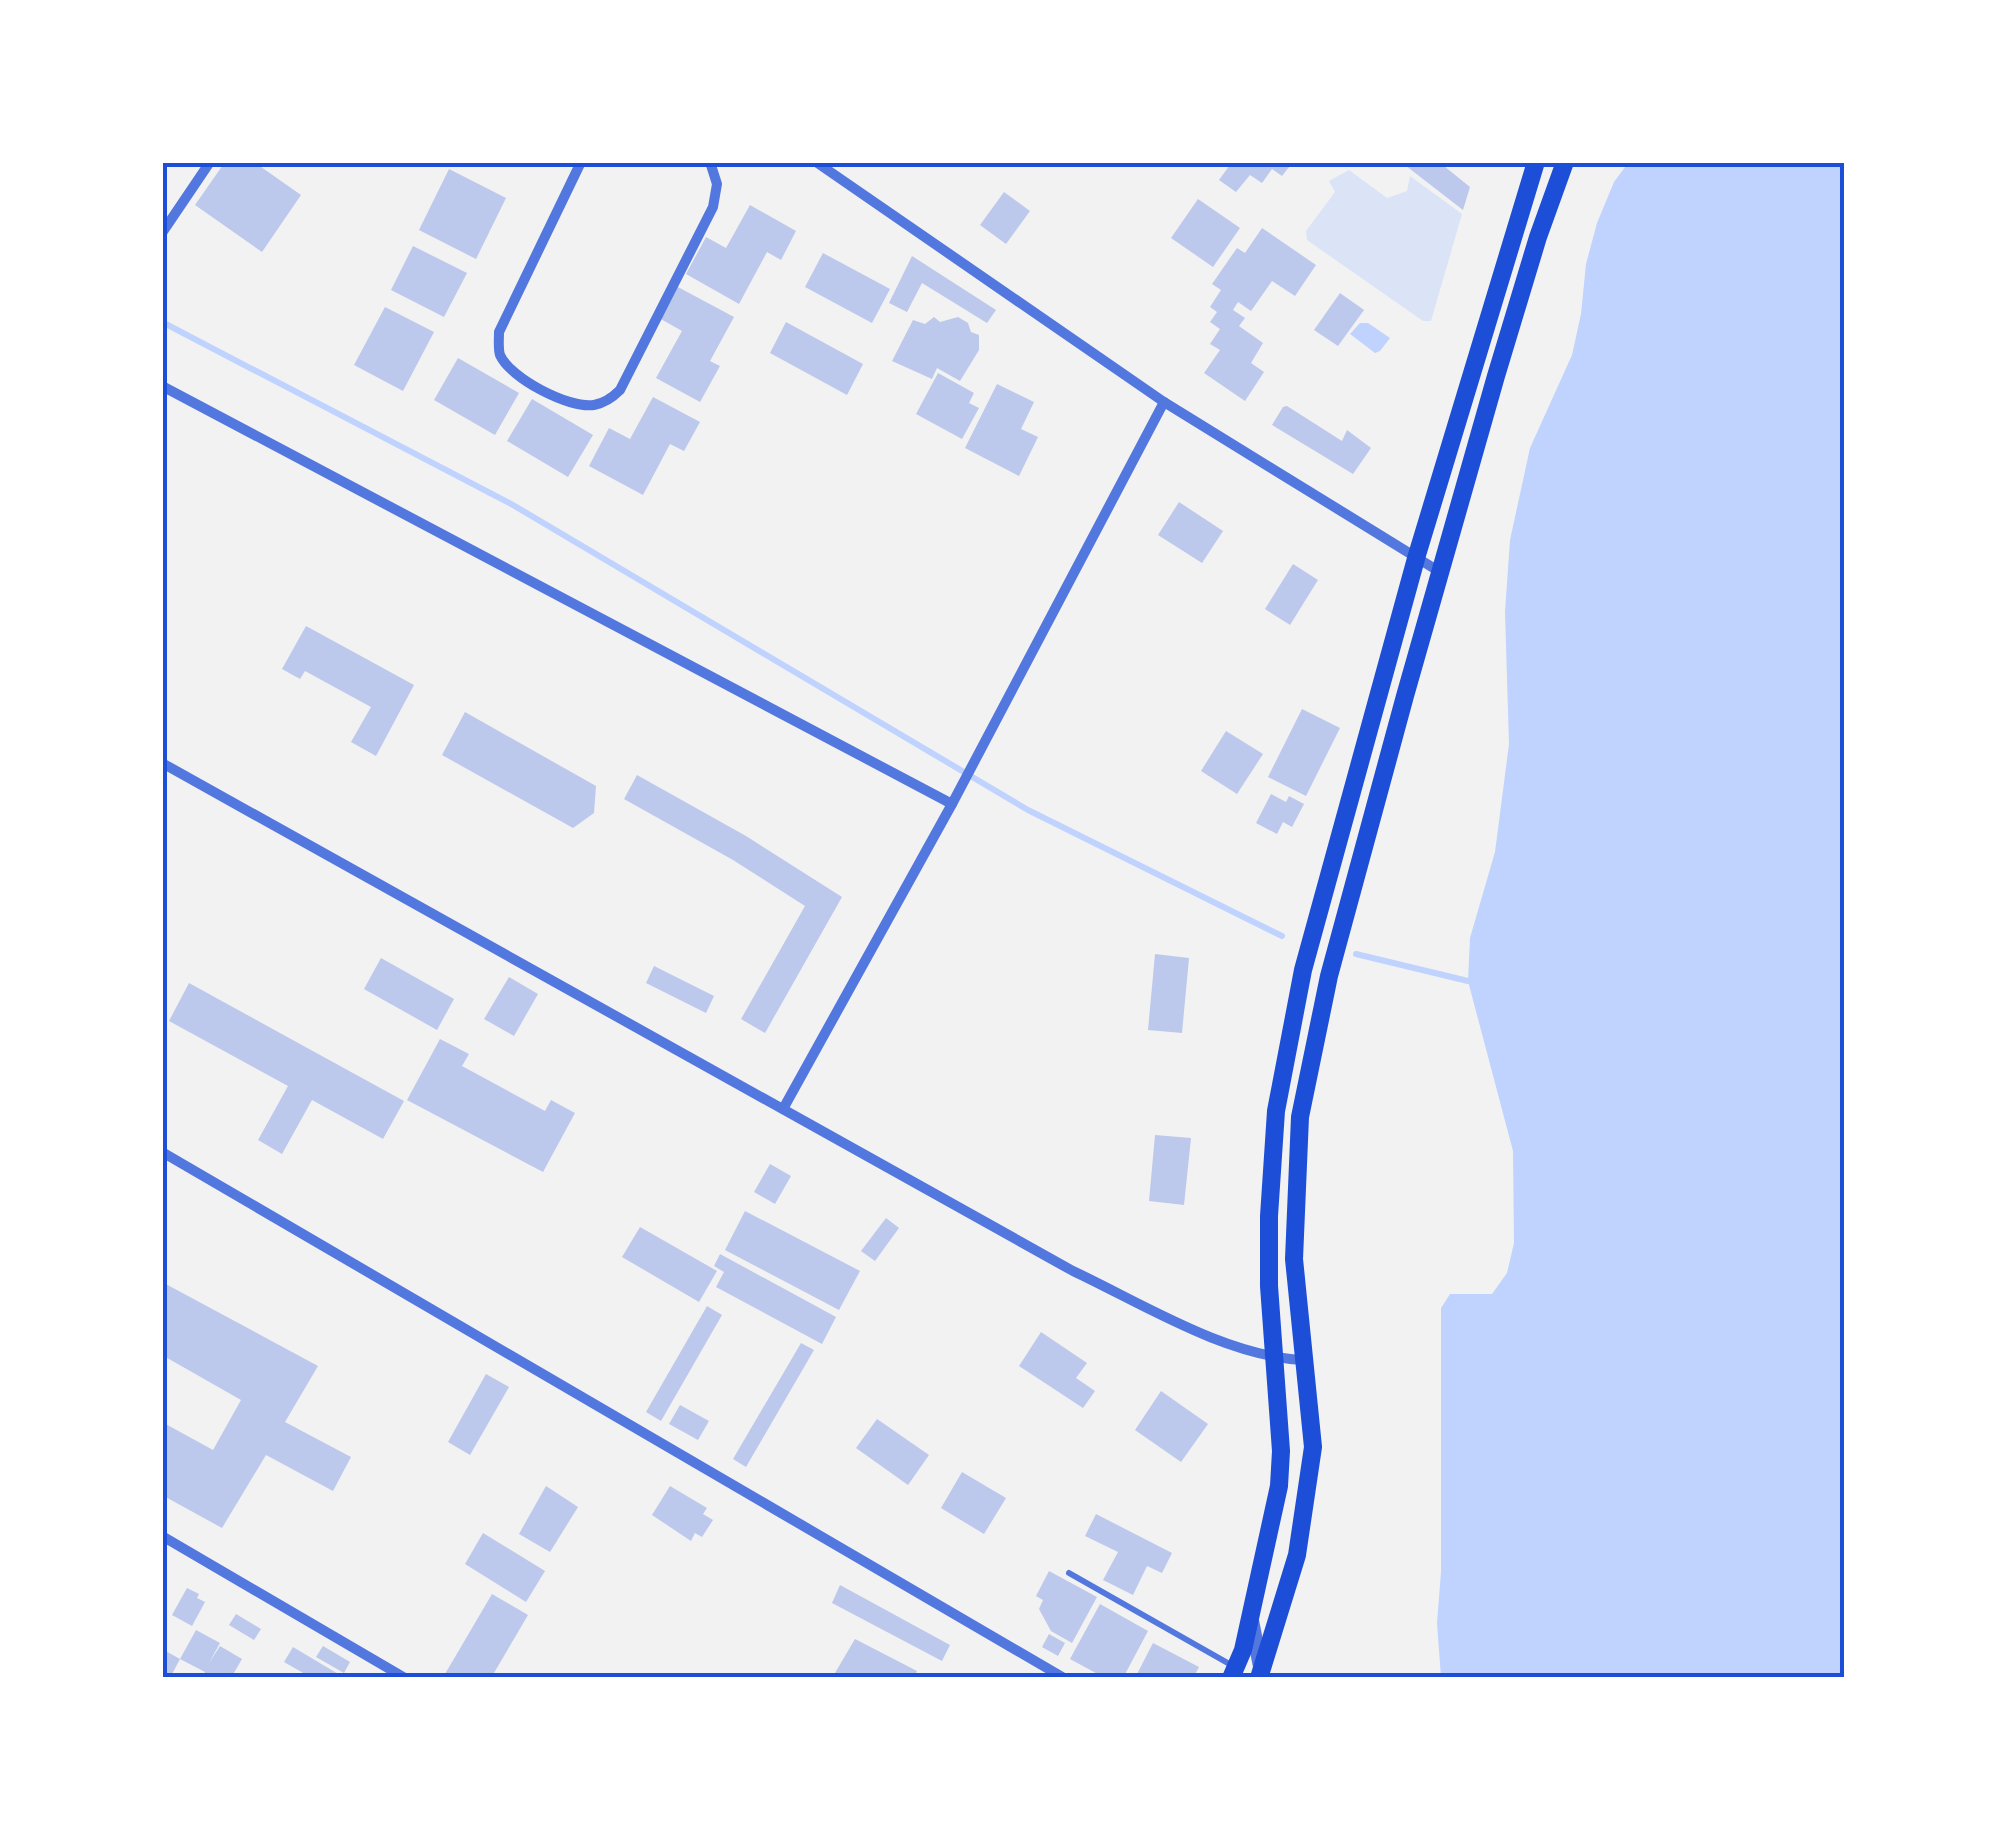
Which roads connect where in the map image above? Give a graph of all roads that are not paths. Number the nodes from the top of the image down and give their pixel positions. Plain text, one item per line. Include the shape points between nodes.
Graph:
1 (210, 162) edge
2 (581, 162) edge
3 (710, 162) edge
4 (816, 162) edge
5 (1536, 162) edge
6 (1564, 162) edge
7 (162, 233) edge
8 (162, 386) edge
9 (1164, 402) junction
10 (1416, 555) junction
11 (1440, 572) junction
12 (162, 764) edge
13 (952, 804) junction
14 (784, 1109) junction
15 (162, 1152) edge
16 (1273, 1359) junction
17 (1303, 1360) junction
18 (162, 1536) edge
19 (1070, 1573) dead end
20 (1251, 1616) junction
21 (1234, 1673) edge
22 (1261, 1676) edge
23 (404, 1678) edge
24 (1064, 1678) edge

1 - 7 street
2 - 3 street via 499,332 499,353 520,379 590,406 620,390 713,207 717,184
4 - 9 street
5 - 10 main road
6 - 11 main road
8 - 13 street
9 - 10 street
9 - 13 street
10 - 11 street
10 - 16 main road via 1315,917 1276,1111 1269,1216
11 - 17 main road via 1340,935 1300,1116 1294,1259
12 - 14 street
13 - 14 street
14 - 16 street via 1073,1271
15 - 24 street
16 - 17 street
16 - 20 main road via 1279,1486
17 - 22 main road via 1313,1447 1308,1498
18 - 23 street
19 - 21 lane
20 - 21 main road
20 - 22 street

